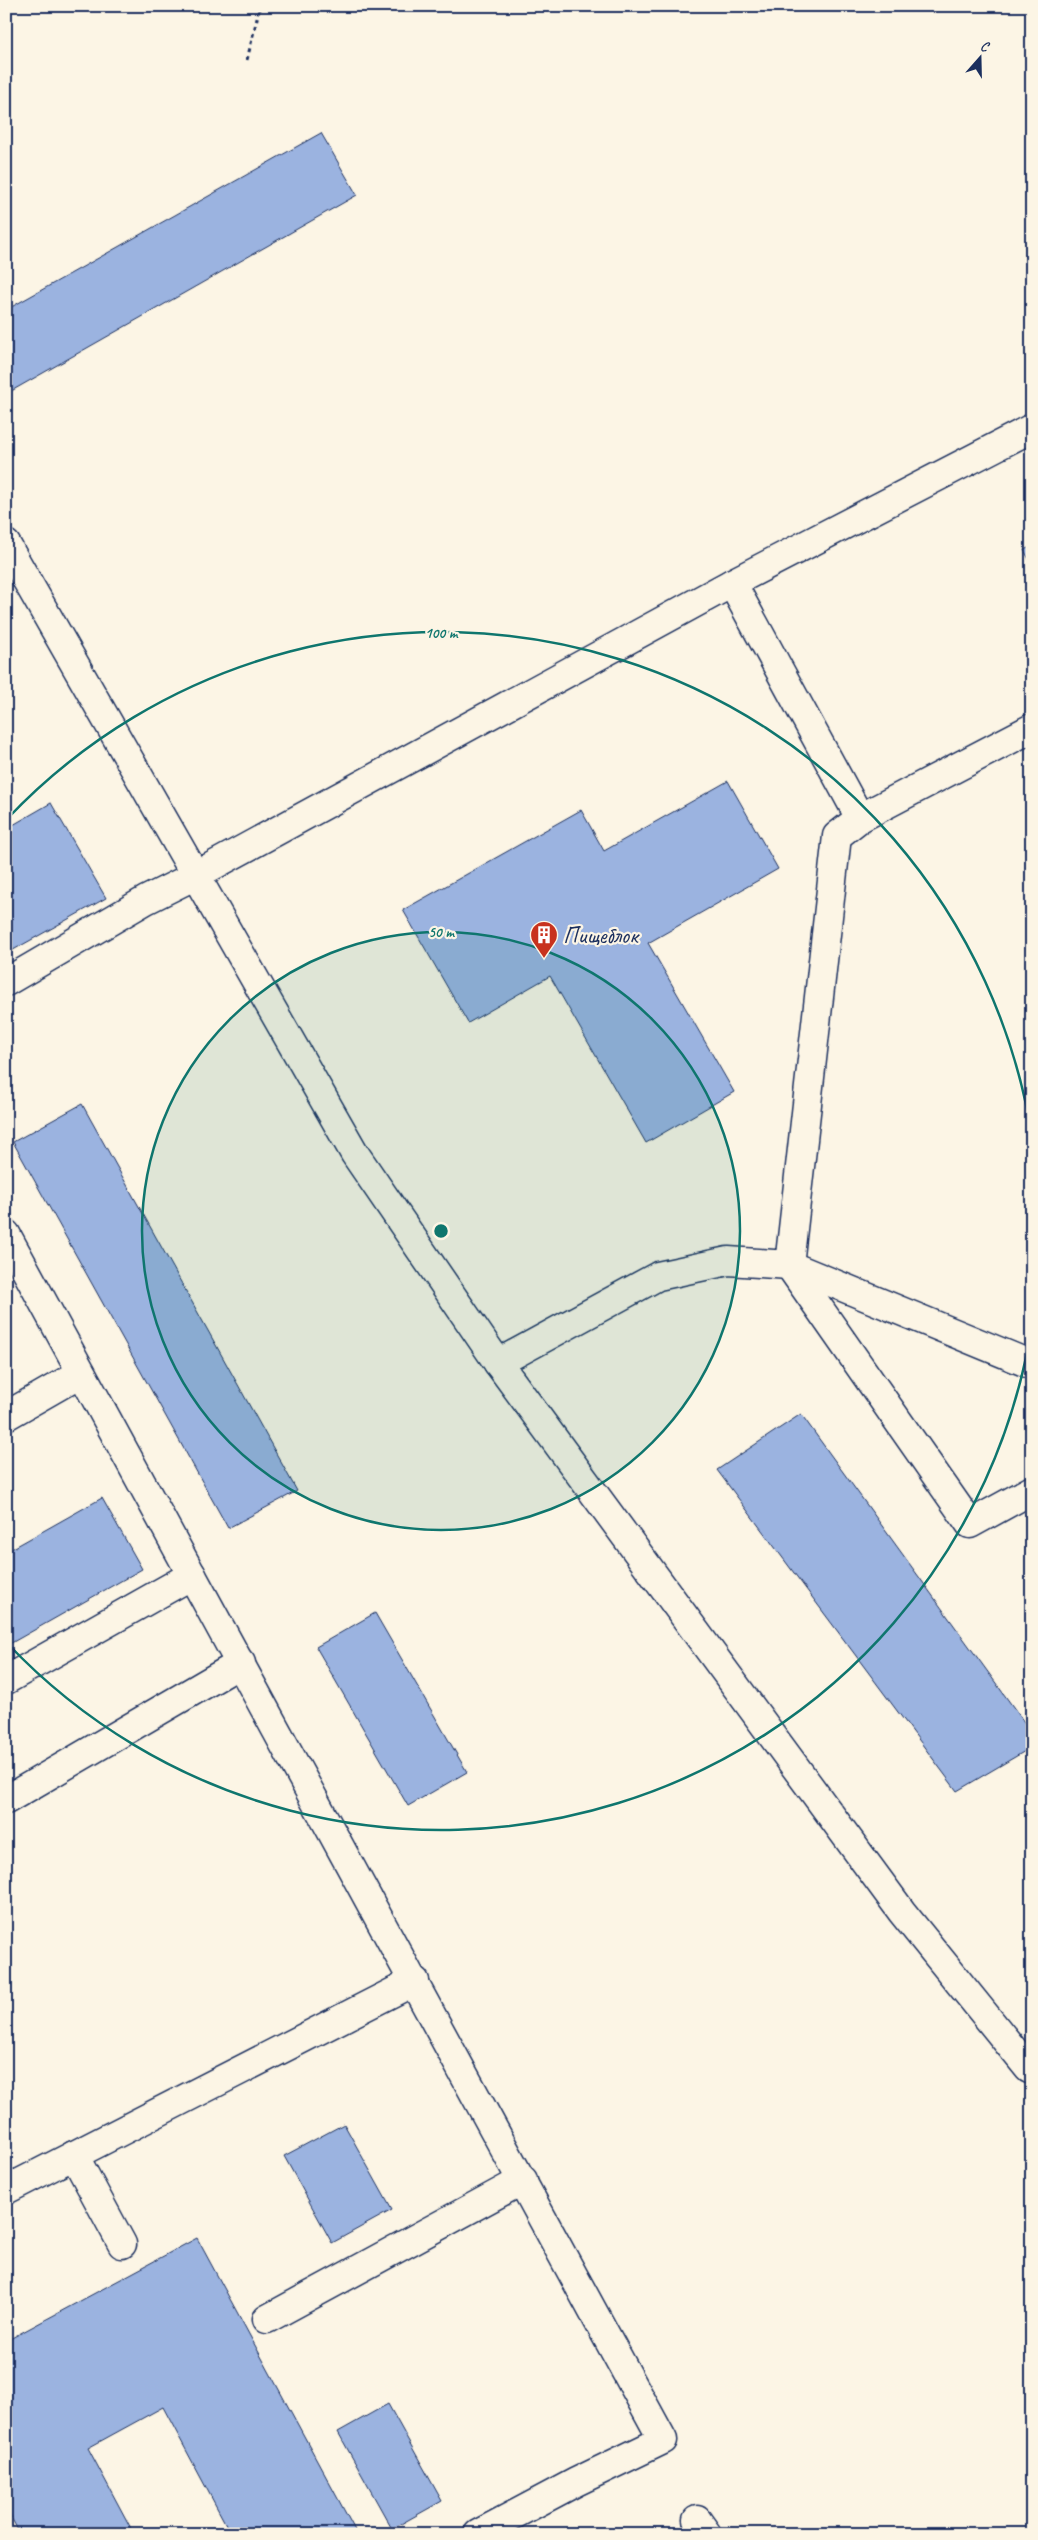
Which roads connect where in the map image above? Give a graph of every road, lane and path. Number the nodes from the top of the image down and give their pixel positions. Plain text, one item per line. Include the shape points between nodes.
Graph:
1 (260, 6) edge
2 (247, 60) dead end
3 (1032, 428) edge
4 (6, 544) edge
5 (732, 583) junction
6 (1032, 728) edge
7 (860, 818) junction
8 (196, 875) junction
9 (6, 982) edge
10 (6, 1234) edge
11 (789, 1265) junction
12 (498, 1363) junction
13 (1032, 1365) edge
14 (81, 1373) junction
15 (6, 1416) edge
16 (1032, 1490) edge
17 (192, 1575) junction
18 (241, 1662) junction
19 (6, 1680) edge
20 (6, 1800) edge
21 (415, 1981) junction
22 (1032, 2070) edge
23 (74, 2156) junction
24 (523, 2180) junction
25 (6, 2190) edge
26 (122, 2244) dead end
27 (267, 2319) dead end
28 (478, 2534) edge

1 - 2 path
3 - 5 lane
4 - 8 lane
5 - 7 lane
5 - 8 lane
6 - 7 lane
7 - 11 lane via 837,836
8 - 9 lane via 146,900
8 - 12 lane via 355,1154
10 - 14 lane
11 - 12 lane via 728,1261 658,1276
11 - 13 lane
11 - 16 lane via 970,1524
12 - 22 lane via 902,1912
14 - 15 lane
14 - 17 lane
17 - 18 lane
17 - 19 lane
18 - 20 lane
18 - 21 lane
21 - 23 lane
21 - 24 lane
23 - 25 lane
23 - 26 lane
24 - 27 lane
24 - 28 lane via 663,2440

